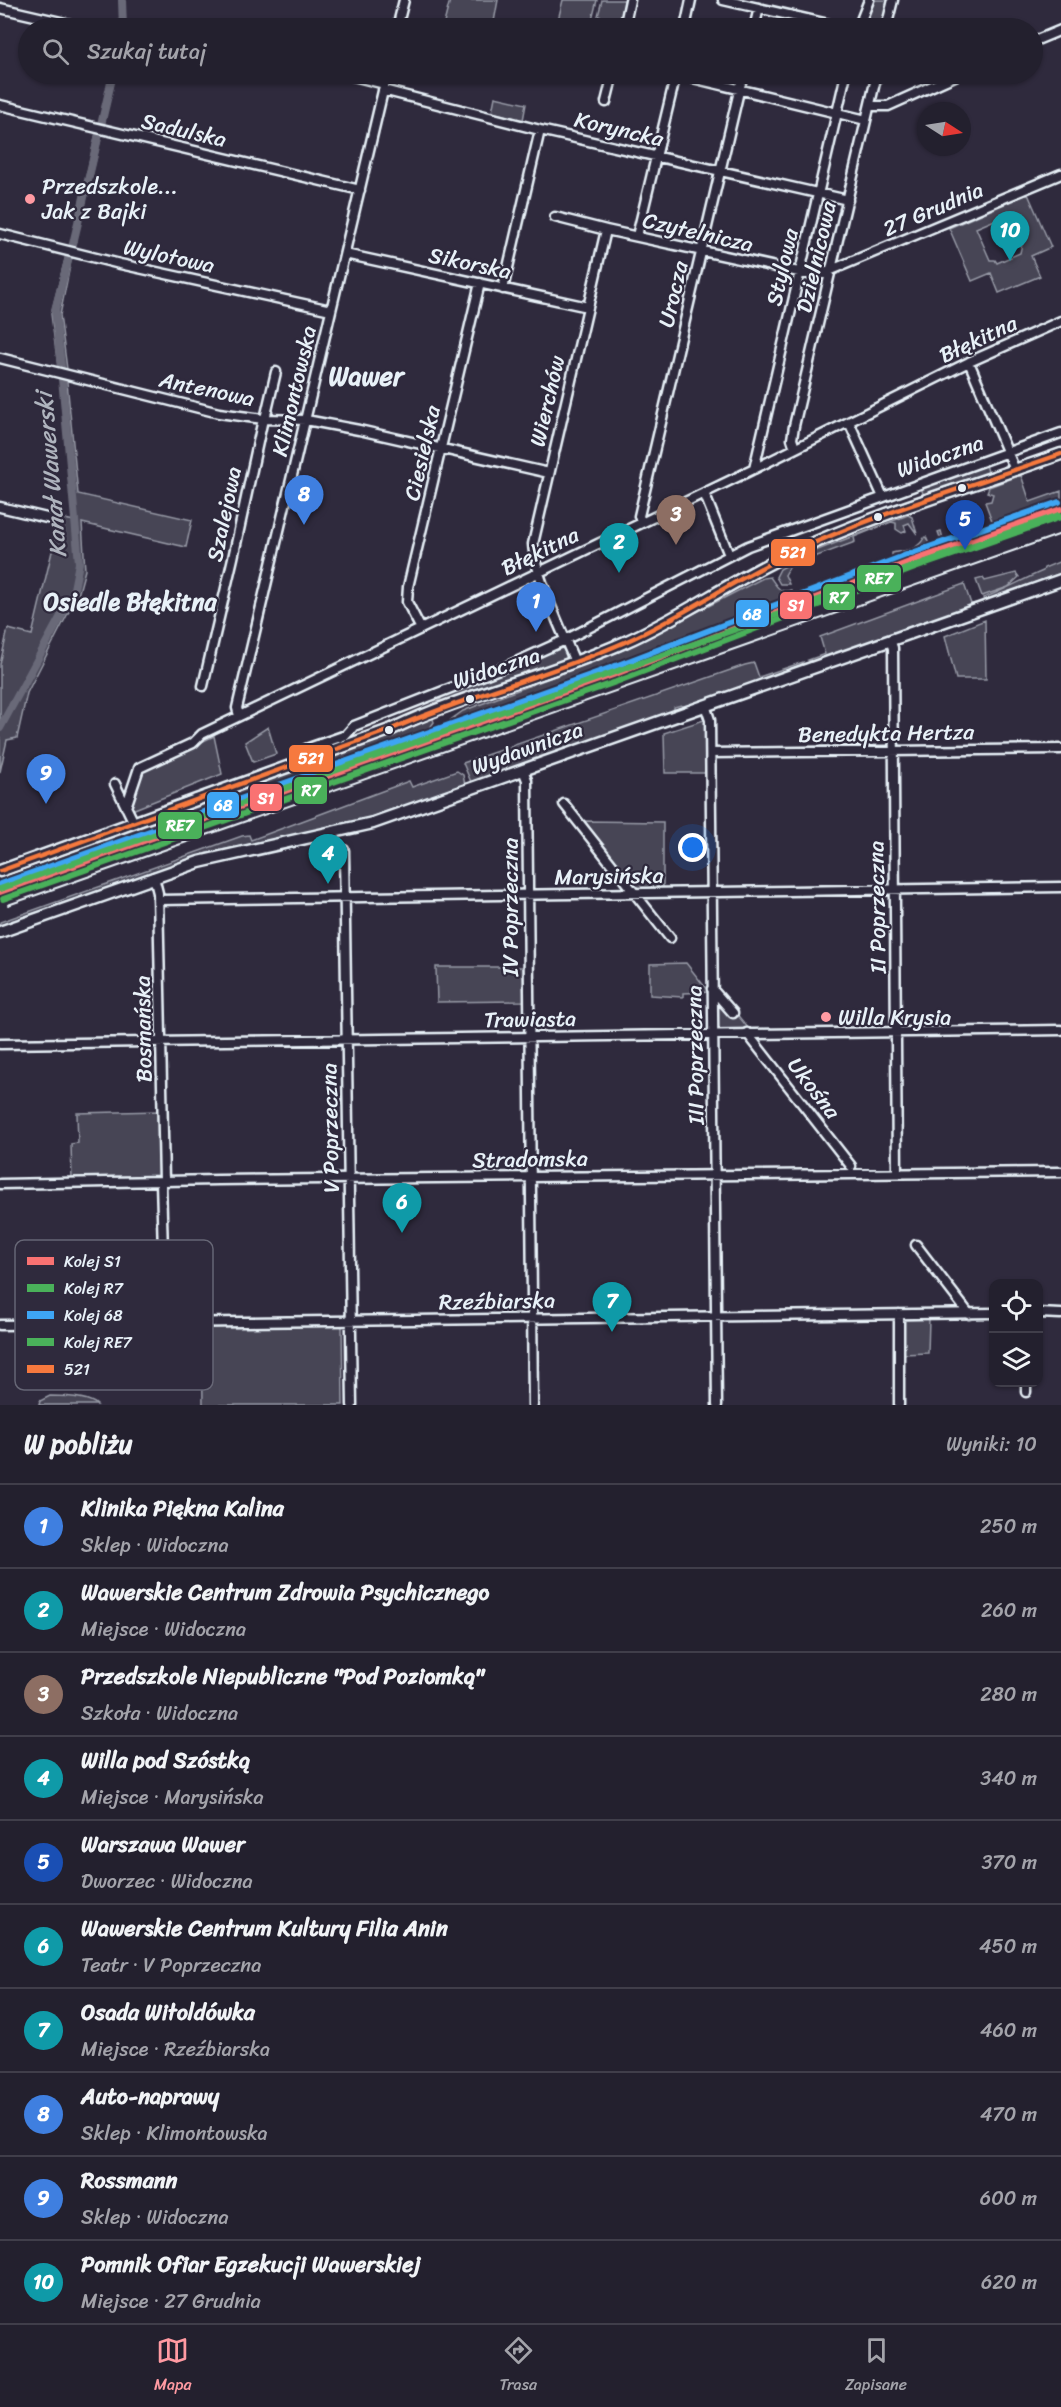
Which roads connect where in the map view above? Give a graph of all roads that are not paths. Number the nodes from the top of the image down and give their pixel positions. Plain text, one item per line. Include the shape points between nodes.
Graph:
1 (404, 0) edge
2 (630, 0) edge
3 (691, 0) edge
4 (723, 0) edge
5 (870, 0) edge
6 (893, 0) edge
7 (0, 8) edge
8 (759, 8) junction
9 (44, 18) edge
10 (400, 18) edge
11 (626, 18) edge
12 (687, 18) edge
13 (756, 18) edge
14 (802, 18) edge
15 (862, 18) edge
16 (888, 18) edge
17 (1061, 30) edge
18 (1043, 37) edge
19 (375, 84) edge
20 (385, 84) edge
21 (610, 84) edge
22 (674, 84) edge
23 (719, 84) edge
24 (741, 84) edge
25 (844, 84) edge
26 (875, 84) edge
27 (936, 84) edge
28 (384, 87) junction
29 (740, 89) junction
30 (606, 102) dead end
31 (0, 105) edge
32 (870, 106) junction
33 (837, 112) junction
34 (866, 120) junction
35 (540, 130) junction
36 (656, 155) junction
37 (720, 170) junction
38 (1061, 174) edge
39 (360, 190) junction
40 (818, 193) junction
41 (848, 200) junction
42 (555, 217) dead end
43 (606, 230) junction
44 (0, 234) edge
45 (637, 236) junction
46 (701, 251) junction
47 (345, 254) junction
48 (832, 272) junction
49 (798, 273) junction
50 (817, 276) joint
51 (480, 283) junction
52 (503, 289) junction
53 (588, 307) junction
54 (331, 310) junction
55 (1061, 321) edge
56 (0, 358) edge
57 (969, 362) junction
58 (276, 372) dead end
59 (264, 419) junction
60 (306, 420) junction
61 (849, 422) junction
62 (1061, 433) edge
63 (441, 448) junction
64 (795, 448) junction
65 (1008, 453) junction
66 (1061, 454) edge
67 (754, 469) junction
68 (1015, 470) junction
69 (549, 473) junction
70 (704, 493) junction
71 (883, 497) junction
72 (0, 507) edge
73 (55, 520) dead end
74 (641, 522) junction
75 (729, 555) junction
76 (539, 572) junction
77 (1061, 580) edge
78 (421, 629) junction
79 (566, 640) junction
80 (890, 640) junction
81 (575, 662) junction
82 (203, 686) dead end
83 (705, 705) junction
84 (239, 716) junction
85 (306, 749) dead end
86 (1061, 749) edge
87 (893, 751) junction
88 (711, 753) junction
89 (523, 770) junction
90 (115, 784) dead end
91 (564, 804) dead end
92 (126, 807) junction
93 (134, 823) junction
94 (344, 850) dead end
95 (0, 871) edge
96 (154, 877) junction
97 (1061, 886) edge
98 (894, 890) junction
99 (713, 893) junction
100 (635, 894) junction
101 (528, 895) junction
102 (345, 897) junction
103 (158, 900) junction
104 (0, 932) edge
105 (670, 938) dead end
106 (712, 988) junction
107 (733, 1013) dead end
108 (1061, 1030) edge
109 (896, 1032) junction
110 (747, 1033) junction
111 (712, 1034) junction
112 (529, 1036) junction
113 (347, 1039) junction
114 (162, 1040) junction
115 (0, 1044) edge
116 (851, 1166) dead end
117 (1061, 1172) edge
118 (897, 1173) junction
119 (715, 1175) junction
120 (531, 1177) junction
121 (349, 1179) junction
122 (162, 1181) junction
123 (0, 1184) edge
124 (163, 1240) edge
125 (916, 1245) dead end
126 (989, 1313) edge
127 (899, 1314) junction
128 (969, 1314) junction
129 (1043, 1314) edge
130 (1061, 1314) edge
131 (716, 1317) junction
132 (532, 1319) junction
133 (213, 1321) edge
134 (350, 1321) junction
135 (0, 1324) edge
136 (15, 1324) edge
137 (352, 1405) edge
138 (532, 1405) edge
139 (717, 1405) edge
140 (899, 1405) edge

1 - 10 street
2 - 11 street
3 - 12 street
4 - 8 street
5 - 15 street
6 - 16 street
7 - 9 street
8 - 13 street
8 - 14 street
17 - 18 street
19 - 28 street, Koryncka
20 - 28 street, Klimontowska
21 - 30 street
22 - 36 street
23 - 29 street
24 - 29 street, Urocza
25 - 33 street, Stylowa
26 - 32 street, Dzielnicowa
27 - 32 street via 888,106
28 - 35 street, Koryncka
28 - 39 street, Klimontowska
29 - 33 street
29 - 37 street, Urocza
31 - 39 street, Sadulska
32 - 34 street, Dzielnicowa
33 - 34 street
33 - 40 street, Stylowa
34 - 41 street, Dzielnicowa
35 - 36 street, Koryncka
35 - 52 street
36 - 37 street, Koryncka
36 - 45 street
37 - 40 street, Koryncka
37 - 46 street, Urocza
38 - 48 street, 27 Grudnia
39 - 47 street, Klimontowska
40 - 41 street, Koryncka
40 - 49 street, Stylowa
41 - 48 street, Dzielnicowa
42 - 43 street, Czytelnicza
43 - 45 street, Czytelnicza
43 - 53 street, Wierchów
44 - 54 street, Wylotowa
45 - 46 street, Czytelnicza
46 - 49 street, Czytelnicza
46 - 74 street, Urocza via 639,516
47 - 51 street, Sikorska
47 - 54 street, Klimontowska
48 - 50 street, 27 Grudnia
48 - 64 street, Dzielnicowa via 794,426
49 - 50 street, Czytelnicza
49 - 67 street, Stylowa
51 - 52 street, Sikorska
51 - 63 street, Ciesielska
52 - 53 street, Sikorska
53 - 69 street, Wierchów
54 - 60 street, Klimontowska
55 - 57 street, Błękitna
56 - 59 street, Antenowa via 219,414
57 - 61 street, Błękitna
57 - 65 street
58 - 59 street, Szalejowa
59 - 60 street, Antenowa
59 - 82 street, Szalejowa
60 - 63 street, Antenowa
60 - 84 street, Klimontowska via 237,708
61 - 64 street, Błękitna
61 - 71 street
62 - 65 street, Widoczna
63 - 69 street, Antenowa
63 - 78 street, Ciesielska via 406,594
64 - 67 street, Błękitna
65 - 68 street
65 - 71 street, Widoczna
66 - 68 main road, Widoczna
67 - 70 street, Błękitna
68 - 81 main road, Widoczna via 796,551 626,642
69 - 76 street, Wierchów via 533,544
70 - 74 street, Błękitna
70 - 75 street
71 - 75 street, Widoczna
72 - 73 street
74 - 76 street, Błękitna
75 - 79 street, Widoczna
76 - 78 street, Błękitna
76 - 79 street, Wierchów
77 - 80 main road, Wydawnicza
78 - 84 street, Błękitna
79 - 81 street, Wierchów
79 - 85 street, Widoczna
80 - 83 main road, Wydawnicza
80 - 87 street, II Poprzeczna
81 - 93 main road, Widoczna via 442,706 392,729
83 - 88 street, III Poprzeczna via 711,720
83 - 89 main road, Wydawnicza
84 - 92 street, Błękitna via 139,768
86 - 87 street, Benedykta Hertza
87 - 88 street, Benedykta Hertza
87 - 98 street, II Poprzeczna
88 - 99 street, III Poprzeczna
89 - 96 main road, Wydawnicza via 374,823 228,854
89 - 101 street, IV Poprzeczna via 527,780
90 - 92 street
91 - 100 street
92 - 93 street
93 - 95 main road, Widoczna
94 - 102 street, V Poprzeczna
96 - 103 street, Bosmańska
96 - 104 main road, Wydawnicza
97 - 98 street, Marysińska
98 - 99 street, Marysińska
98 - 109 street, II Poprzeczna
99 - 100 street, Marysińska
99 - 106 street, III Poprzeczna
100 - 101 street, Marysińska
100 - 105 street
101 - 102 street, Marysińska
101 - 112 street, IV Poprzeczna
102 - 103 street, Marysińska
102 - 113 street, V Poprzeczna
103 - 114 street, Bosmańska
106 - 107 street
106 - 111 street, III Poprzeczna
108 - 109 street, Trawiasta
109 - 110 street, Trawiasta
109 - 118 street, II Poprzeczna
110 - 111 street, Trawiasta
110 - 116 street, Ukośna
111 - 112 street, Trawiasta
111 - 119 street, III Poprzeczna
112 - 113 street, Trawiasta
112 - 120 street, IV Poprzeczna
113 - 114 street, Trawiasta
113 - 121 street, V Poprzeczna
114 - 115 street, Trawiasta
114 - 122 street, Bosmańska
117 - 118 street, Stradomska
118 - 119 street, Stradomska
119 - 120 street, Stradomska
119 - 131 street, III Poprzeczna
120 - 121 street, Stradomska
120 - 132 street, IV Poprzeczna
121 - 122 street, Stradomska
121 - 134 street, V Poprzeczna
122 - 123 street, Stradomska
122 - 124 street, Bosmańska
125 - 128 street
126 - 128 street, Rzeźbiarska
127 - 128 street, Rzeźbiarska
127 - 131 street, Rzeźbiarska
127 - 140 street
129 - 130 street
131 - 132 street, Rzeźbiarska
131 - 139 street, III Poprzeczna
132 - 134 street, Rzeźbiarska
132 - 138 street, IV Poprzeczna
133 - 134 street, Rzeźbiarska
134 - 137 street, V Poprzeczna
135 - 136 street, Rzeźbiarska

